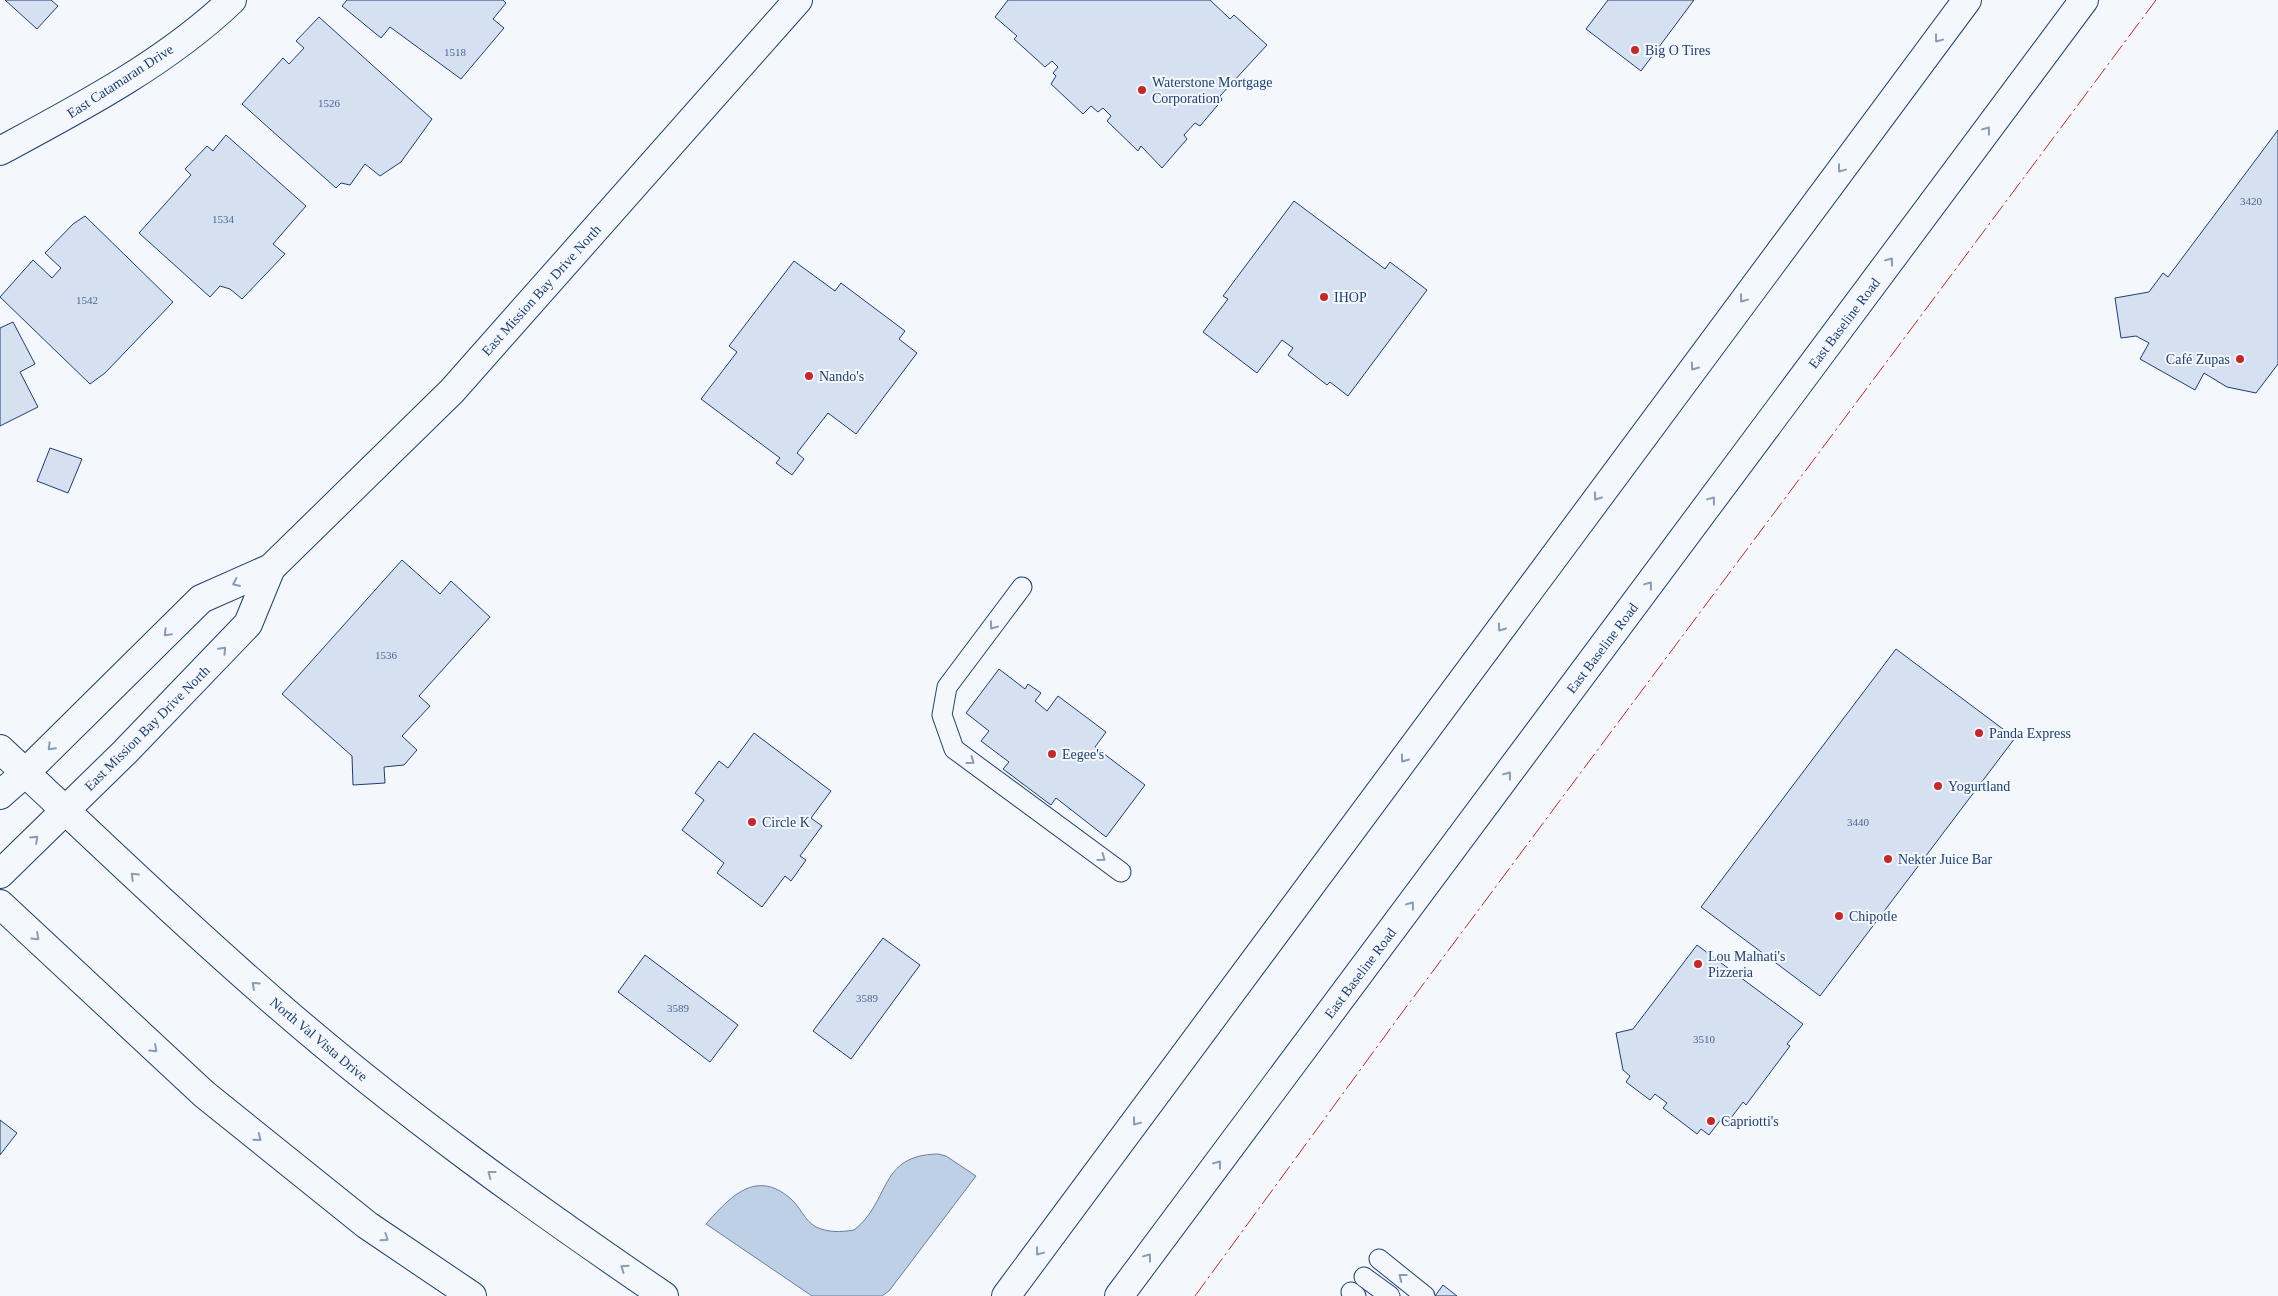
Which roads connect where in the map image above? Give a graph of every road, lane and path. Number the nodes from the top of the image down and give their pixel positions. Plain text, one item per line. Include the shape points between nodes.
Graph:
1 (232, 0) edge
2 (798, 0) edge
3 (1967, 0) edge
4 (2084, 0) edge
5 (0, 151) edge
6 (271, 568) junction
7 (1022, 587) dead end
8 (0, 750) edge
9 (25, 773) junction
10 (0, 795) edge
11 (65, 810) junction
12 (1121, 872) dead end
13 (0, 874) edge
14 (0, 904) edge
15 (1379, 1259) dead end
16 (1364, 1276) dead end
17 (472, 1296) edge
18 (664, 1296) edge
19 (1006, 1296) edge
20 (1119, 1296) edge
21 (1390, 1296) edge
22 (1426, 1296) edge

1 - 5 main road, East Catamaran Drive via 205,26 90,103
2 - 6 main road, East Mission Bay Drive North via 452,391
3 -> 19 main road
20 -> 4 main road, East Baseline Road
6 -> 9 main road, East Mission Bay Drive North via 201,599
11 -> 6 main road, East Mission Bay Drive North via 248,624
7 -> 12 lane via 947,687 942,715 954,749
8 - 9 main road, North Val Vista Drive
9 - 10 main road, East Mission Bay Drive North
9 - 11 main road, North Val Vista Drive
13 -> 11 main road, East Mission Bay Drive North
18 -> 11 main road, North Val Vista Drive via 495,1178 399,1105 273,1001 148,890
14 -> 17 main road via 204,1094 367,1226
22 -> 15 lane
16 - 21 lane

